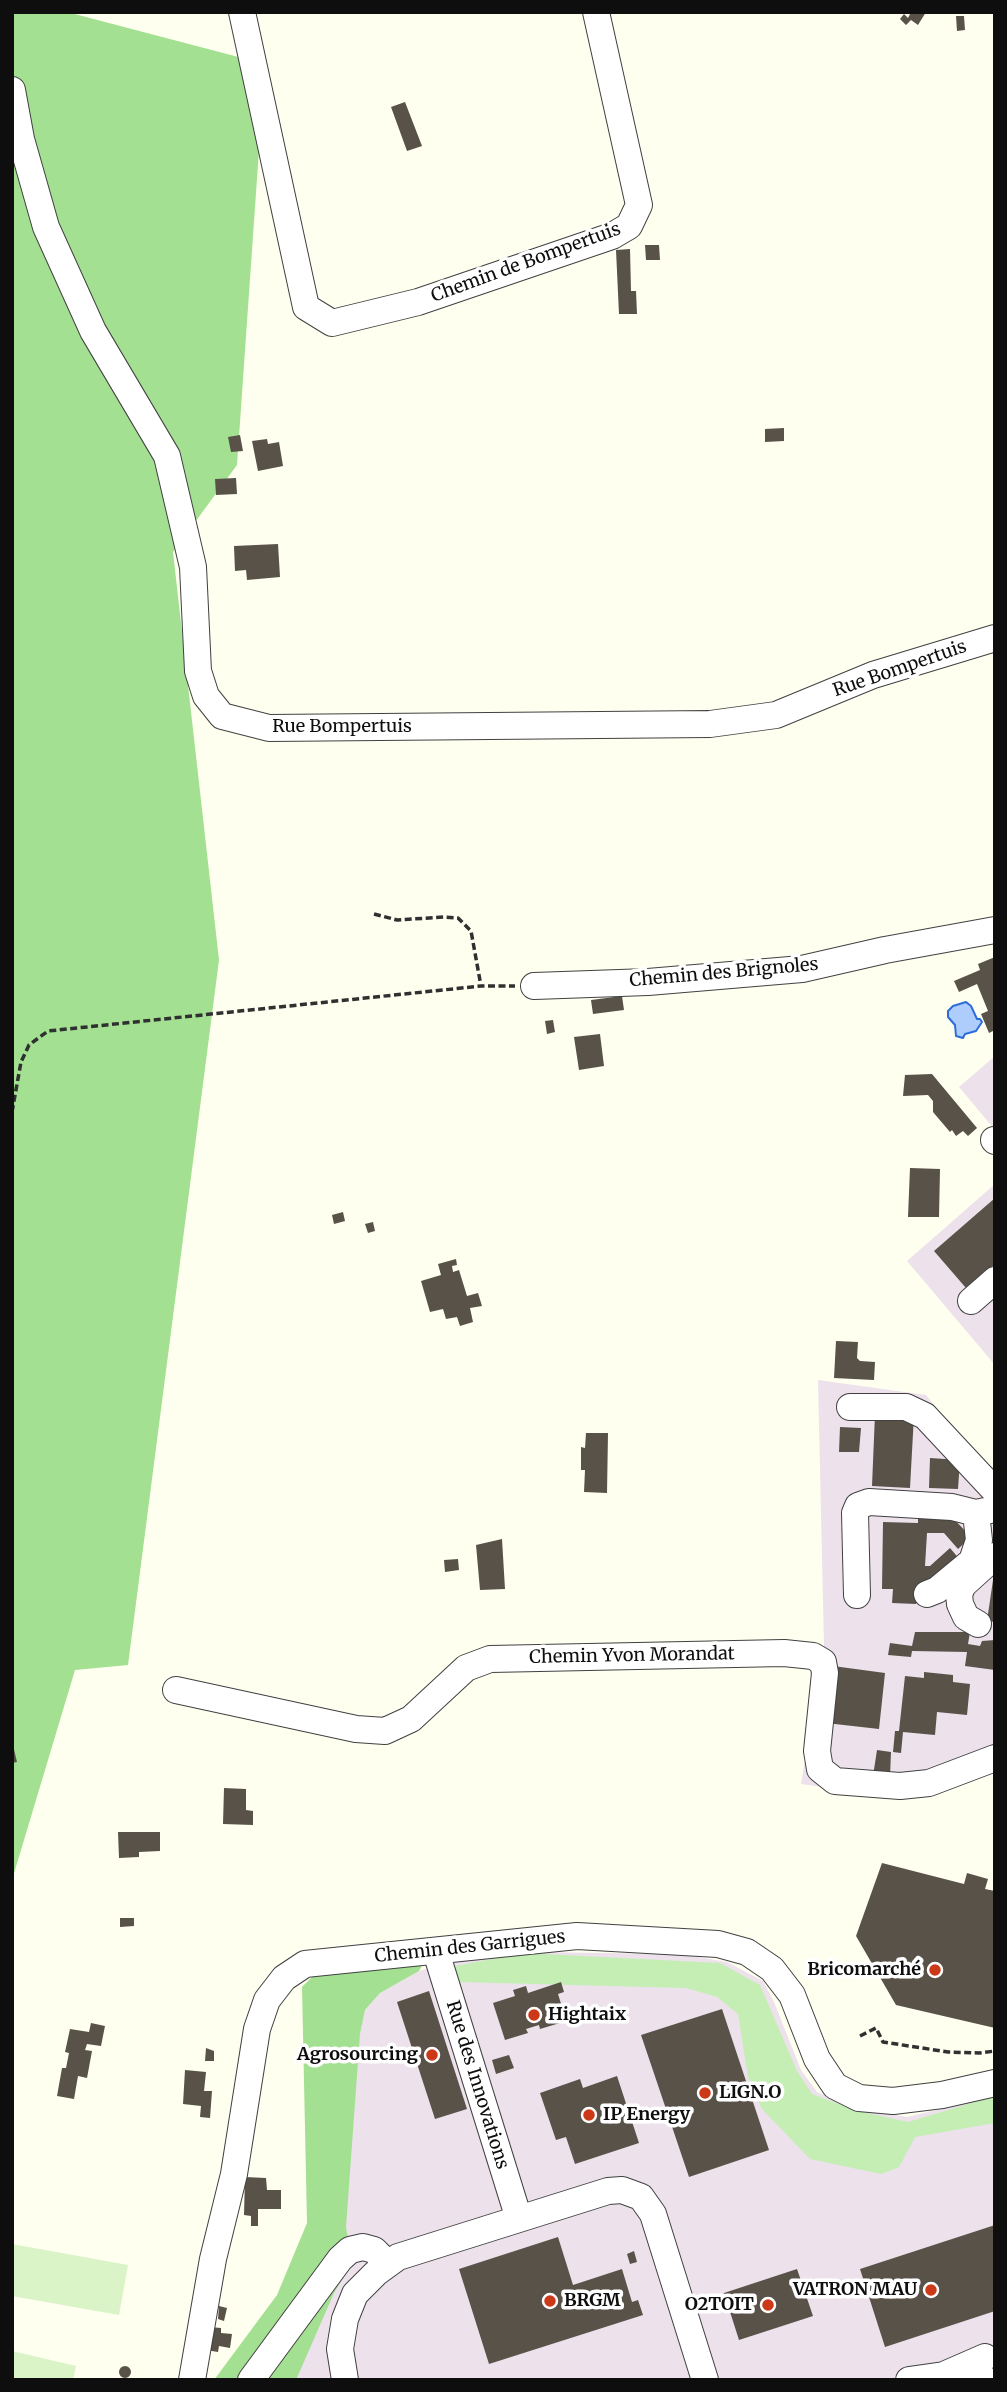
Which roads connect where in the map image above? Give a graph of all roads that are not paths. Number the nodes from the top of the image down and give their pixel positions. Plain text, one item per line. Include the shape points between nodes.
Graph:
1 (242, 12) edge
2 (596, 12) edge
3 (12, 90) edge
4 (995, 638) edge
5 (995, 930) edge
6 (534, 986) road end
7 (995, 1280) edge
8 (971, 1301) dead end
9 (850, 1408) dead end
10 (990, 1501) edge
11 (995, 1556) edge
12 (927, 1594) dead end
13 (857, 1595) dead end
14 (978, 1624) dead end
15 (176, 1690) dead end
16 (995, 1758) edge
17 (436, 1952) junction
18 (995, 2083) edge
19 (519, 2219) junction
20 (388, 2264) junction
21 (988, 2365) edge
22 (192, 2380) edge
23 (251, 2380) edge
24 (345, 2380) edge
25 (705, 2380) edge
26 (909, 2380) edge

1 - 2 street, Chemin de Bompertuis via 306,307 332,323 418,302 612,236 629,226 639,205
3 - 4 street, Rue Bompertuis via 46,228 93,331 167,456 193,567 198,671 206,695 222,716 269,728 710,724 776,715 873,675
5 - 6 street, Chemin des Brignoles via 802,969
7 - 8 street
9 - 10 street via 906,1407 925,1416
10 - 12 street via 972,1561
10 - 13 street via 952,1507 869,1502 858,1506
11 - 14 street via 963,1585 960,1594 966,1616
15 - 16 street, Chemin Yvon Morandat via 356,1730 385,1731 411,1719 466,1668 491,1659 784,1653 813,1656 823,1662 817,1751 820,1769 835,1781 900,1786 929,1783
17 - 18 street, Chemin des Garrigues via 577,1936 718,1944 747,1952 772,1969 792,1995 817,2059 835,2086 859,2098 893,2101
17 - 19 street, Rue des Innovations
17 - 22 street, Chemin des Garrigues via 306,1965 284,1978 267,2000 257,2029 234,2174 213,2259
19 - 20 street
19 - 25 street via 608,2191 641,2197 653,2214
20 - 23 street via 374,2250 350,2250
20 - 24 street via 355,2294 345,2319 340,2349
21 - 26 street

